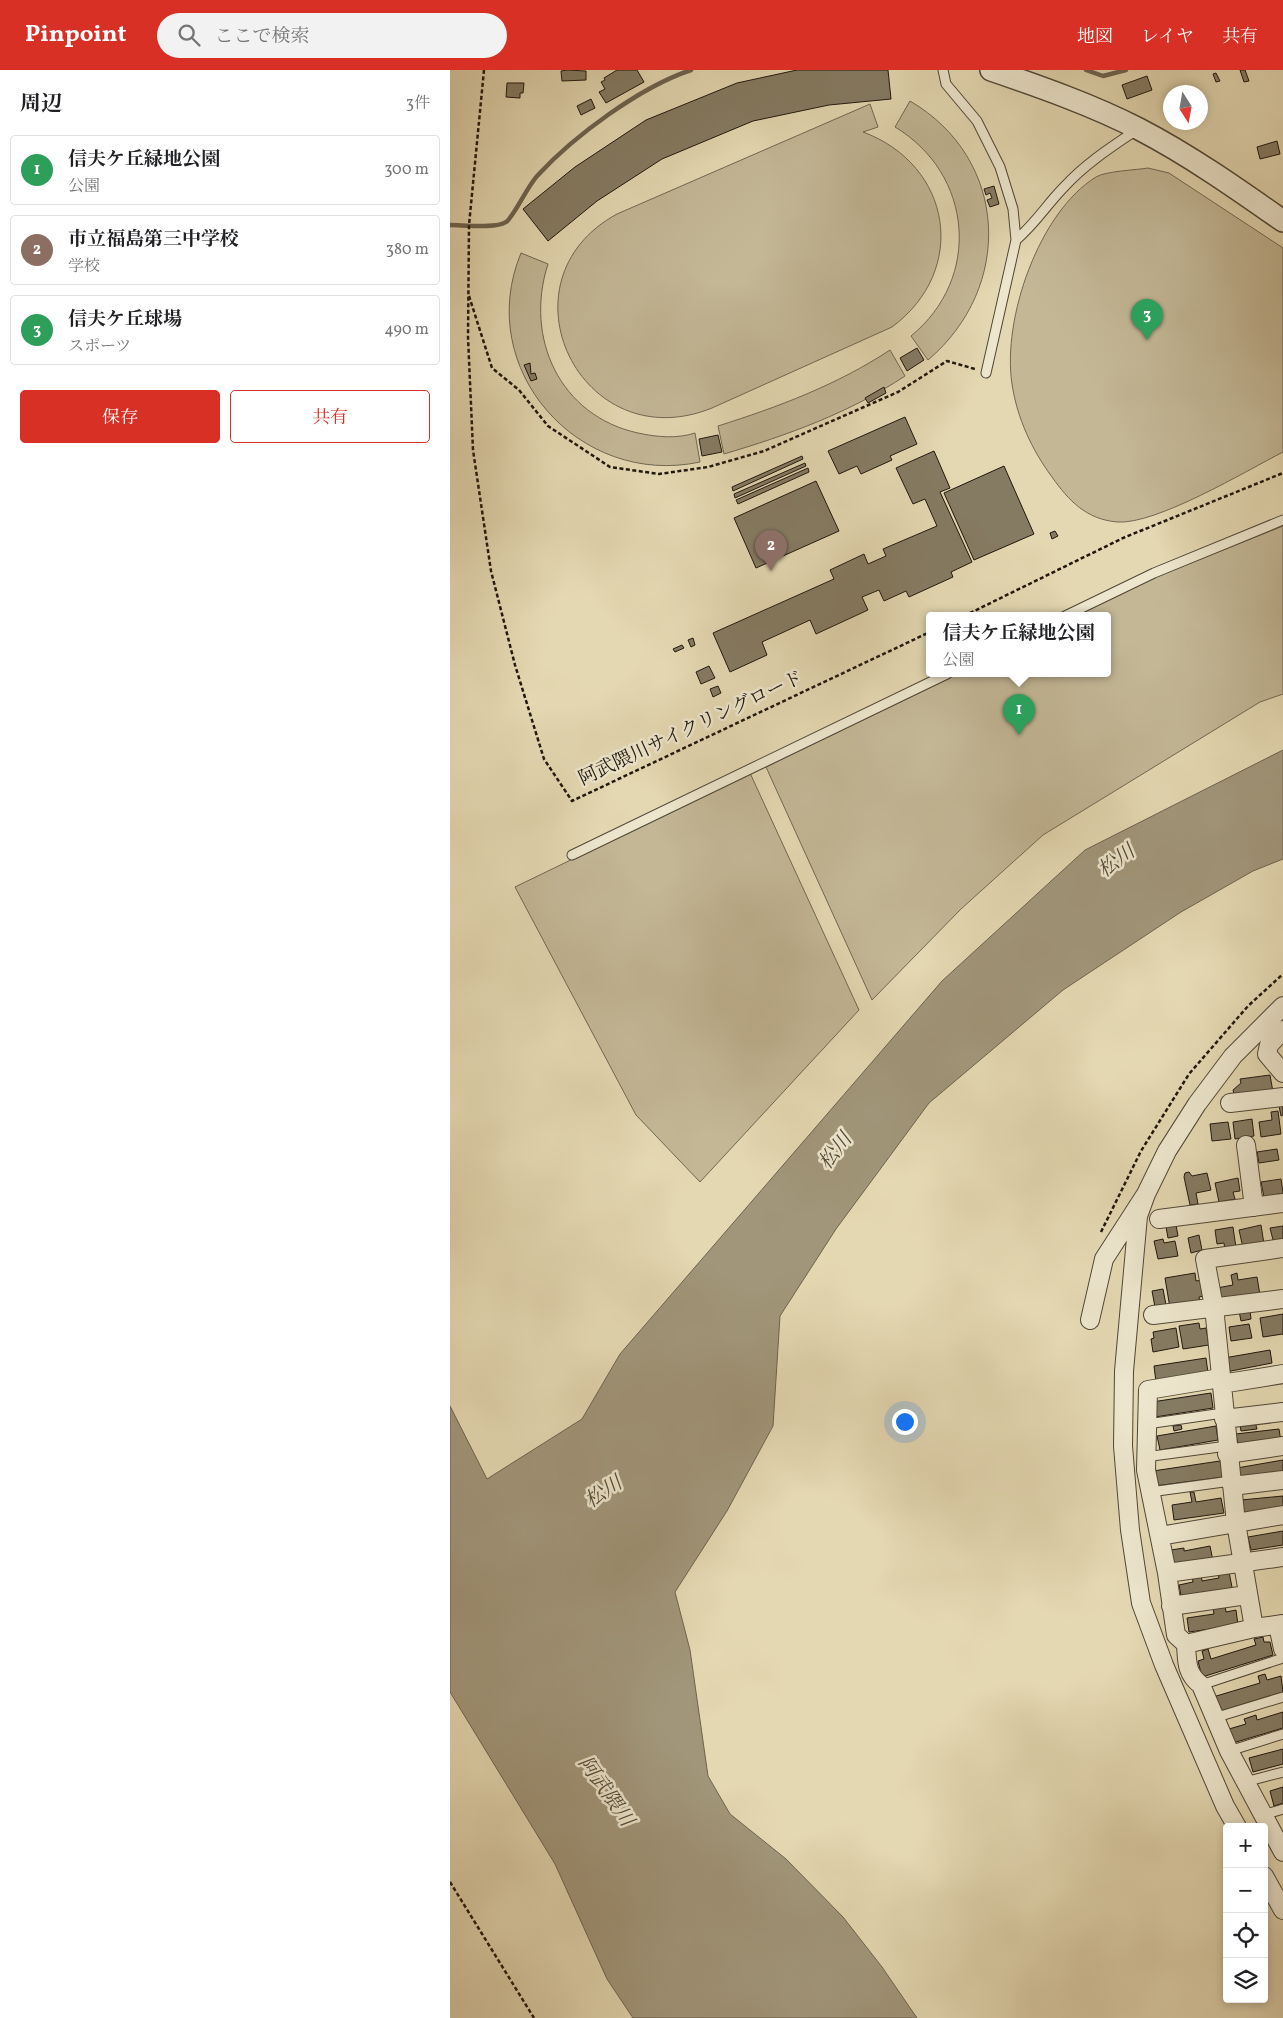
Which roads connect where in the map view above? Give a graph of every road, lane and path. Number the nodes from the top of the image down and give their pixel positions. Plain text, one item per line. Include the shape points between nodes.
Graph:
1 (484, 70) edge
2 (943, 70) edge
3 (991, 70) edge
4 (1138, 129) junction
5 (1283, 221) edge
6 (1016, 240) junction
7 (468, 293) junction
8 (986, 373) joint
9 (1283, 473) edge
10 (1283, 520) edge
11 (972, 612) edge
12 (1073, 612) edge
13 (926, 634) edge
14 (941, 677) edge
15 (572, 856) dead end
16 (1283, 1006) edge
17 (1283, 1030) edge
18 (1283, 1073) edge
19 (1283, 1097) edge
20 (1230, 1103) dead end
21 (1246, 1145) dead end
22 (1146, 1194) junction
23 (1283, 1204) edge
24 (1254, 1207) junction
25 (1159, 1219) dead end
26 (1283, 1248) edge
27 (1283, 1299) edge
28 (1214, 1307) junction
29 (1153, 1315) dead end
30 (1090, 1320) dead end
31 (1283, 1375) edge
32 (1220, 1381) junction
33 (1283, 1412) edge
34 (1223, 1416) junction
35 (1147, 1424) junction
36 (1283, 1446) edge
37 (1227, 1450) junction
38 (1145, 1457) junction
39 (1283, 1480) edge
40 (1231, 1484) junction
41 (1150, 1492) junction
42 (1283, 1515) edge
43 (1236, 1522) junction
44 (1160, 1536) junction
45 (1283, 1557) edge
46 (1241, 1563) junction
47 (1167, 1573) junction
48 (1247, 1595) junction
49 (1171, 1606) junction
50 (1280, 1624) edge
51 (1254, 1628) junction
52 (1186, 1644) junction
53 (1283, 1649) edge
54 (1283, 1658) edge
55 (1201, 1685) junction
56 (1283, 1697) edge
57 (1214, 1718) junction
58 (1283, 1734) edge
59 (1229, 1751) junction
60 (1283, 1772) edge
61 (1245, 1782) junction
62 (1283, 1809) edge
63 (1263, 1815) junction
64 (1235, 1823) edge
65 (1282, 1848) edge
66 (450, 1882) edge
67 (1268, 1883) edge
68 (1283, 1910) edge
69 (534, 2018) edge

1 - 7 path, 阿武隈川サイクリングロード via 469,225
2 - 6 lane via 946,84 977,121 1000,167 1013,209
3 - 4 street via 1059,93
4 - 5 street
4 - 6 lane via 1101,154 1064,186 1034,224
6 - 8 lane
7 - 8 path via 492,368 519,390 548,426 610,467 658,474 708,467 773,447 898,392 947,361
7 - 13 path, 阿武隈川サイクリングロード via 473,450 491,571 544,760 572,801
9 - 11 path via 1123,538
10 - 12 lane via 1154,573
14 - 15 lane
16 - 22 street via 1233,1056 1197,1104 1167,1151
17 - 18 street via 1269,1045 1267,1054
19 - 20 street
21 - 24 street
22 - 30 street via 1104,1259
22 - 64 street via 1138,1216 1124,1371 1123,1446 1137,1576 1141,1603 1164,1665
23 - 24 street
24 - 25 street
26 - 28 street via 1205,1259
27 - 28 street
28 - 29 street
28 - 32 street
31 - 32 street
32 - 34 street
32 - 35 street via 1148,1390
33 - 34 street
34 - 35 lane
34 - 37 street
35 - 38 street
36 - 37 street
37 - 38 lane
37 - 40 street
38 - 41 street
39 - 40 street
40 - 41 lane
40 - 43 street
41 - 44 street
42 - 43 street
43 - 44 street
43 - 46 street
44 - 47 street
45 - 46 street
46 - 47 street
46 - 48 street
47 - 49 street
48 - 49 street
48 - 51 street
49 - 52 street via 1176,1635
50 - 51 street
50 - 53 street
51 - 52 street
52 - 55 street via 1187,1666 1192,1678
54 - 55 lane
55 - 57 street
56 - 57 lane
57 - 59 street
58 - 59 lane
59 - 61 street
60 - 61 lane
61 - 63 street
62 - 63 lane
63 - 65 street
66 - 69 path
67 - 68 street

